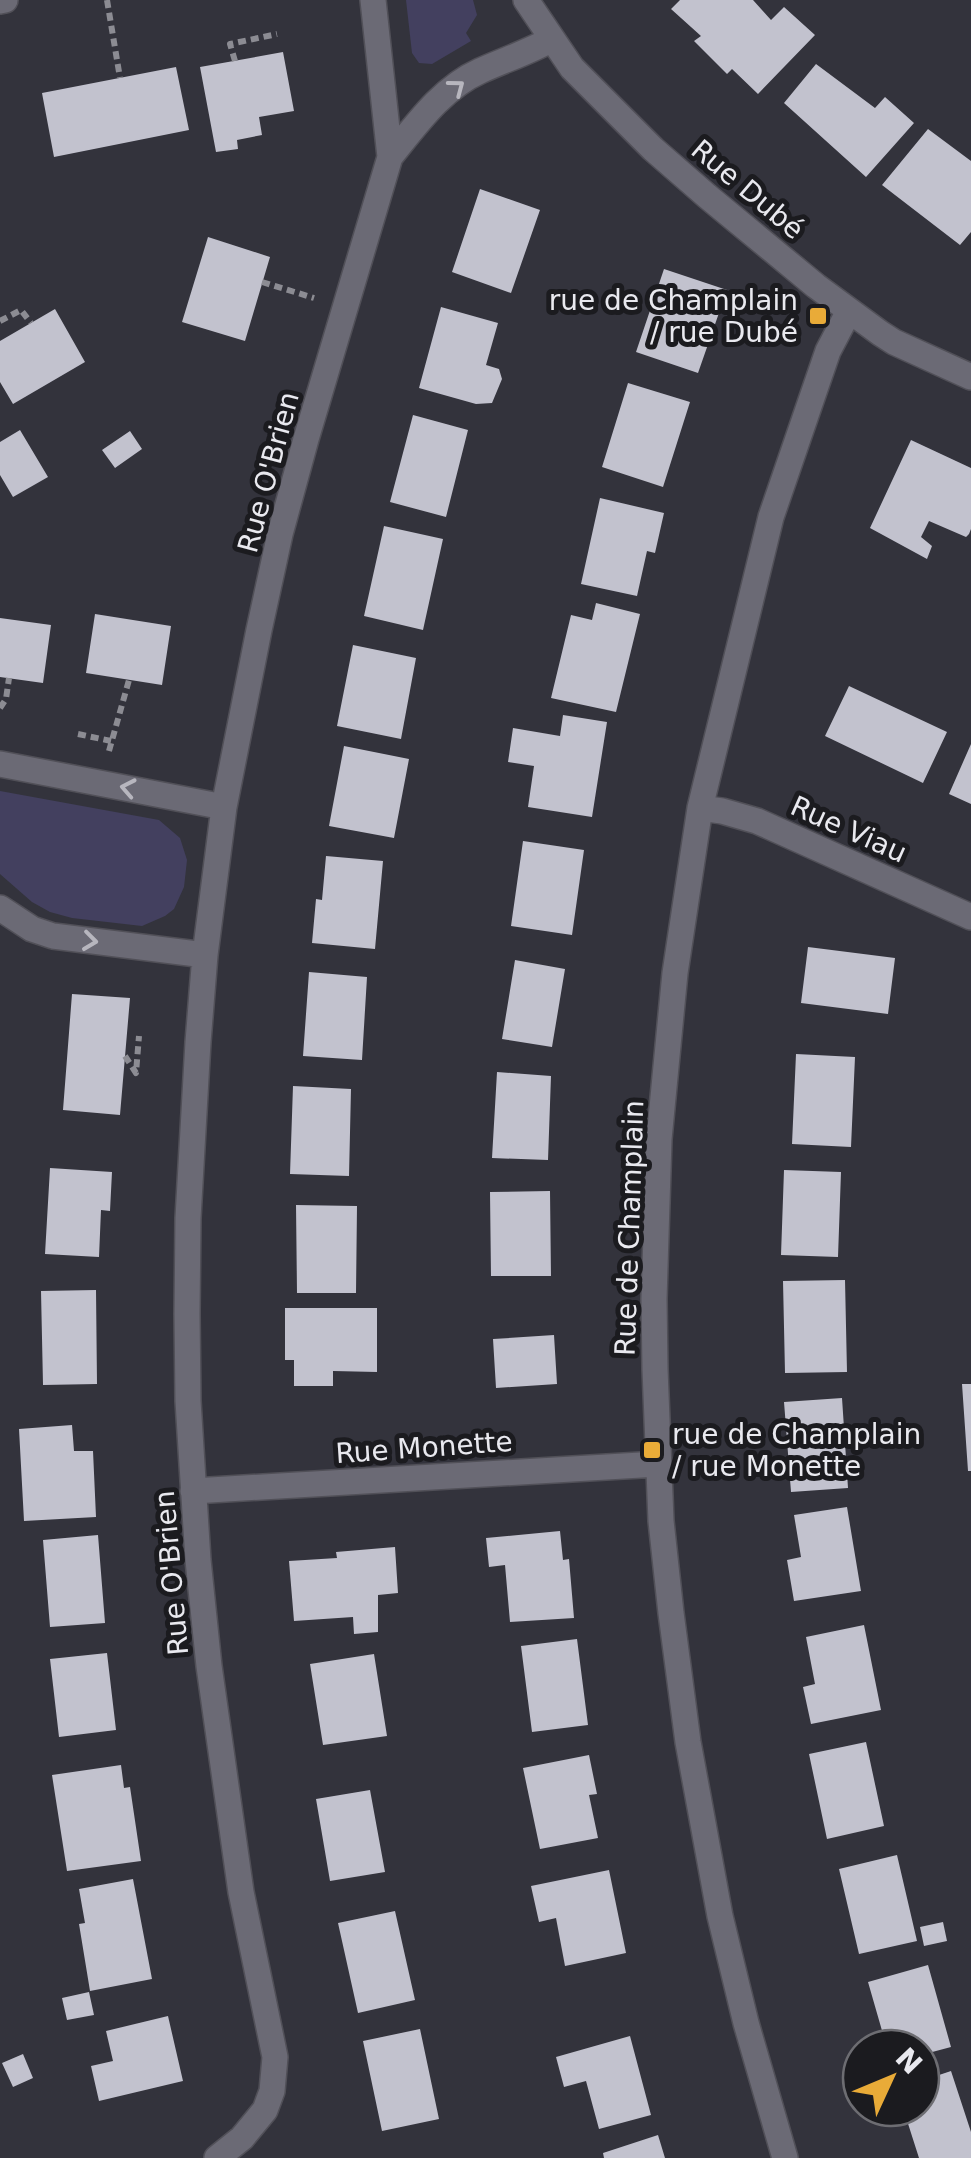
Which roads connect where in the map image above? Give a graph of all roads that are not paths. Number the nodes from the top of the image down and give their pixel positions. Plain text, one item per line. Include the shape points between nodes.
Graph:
1 (373, 0) edge
2 (526, 0) edge
3 (552, 39) junction
4 (390, 157) junction
5 (849, 312) junction
6 (971, 377) edge
7 (0, 764) edge
8 (224, 806) junction
9 (700, 808) junction
10 (0, 908) edge
11 (971, 917) edge
12 (205, 955) junction
13 (658, 1464) junction
14 (193, 1490) junction
15 (217, 2158) edge
16 (784, 2158) edge

1 - 4 street, Rue O'Brien
2 - 3 street, Rue Dubé
4 -> 3 street, Rue O'Brien via 456,85
3 - 5 street, Rue Dubé via 653,149
4 - 8 street, Rue O'Brien via 280,534
5 - 6 street, Rue Dubé via 894,342
5 - 9 street, Rue de Champlain via 828,351 771,518
8 -> 7 street
8 - 12 street, Rue O'Brien
9 - 11 street, Rue Viau via 758,821
9 - 13 street, Rue de Champlain via 659,1139
10 -> 12 street via 53,936
12 - 14 street, Rue O'Brien via 188,1218
13 - 14 street, Rue Monette
13 - 16 street, Rue de Champlain via 673,1630 702,1824 733,1972
14 - 15 street, Rue O'Brien via 226,1790 275,2057 266,2110

